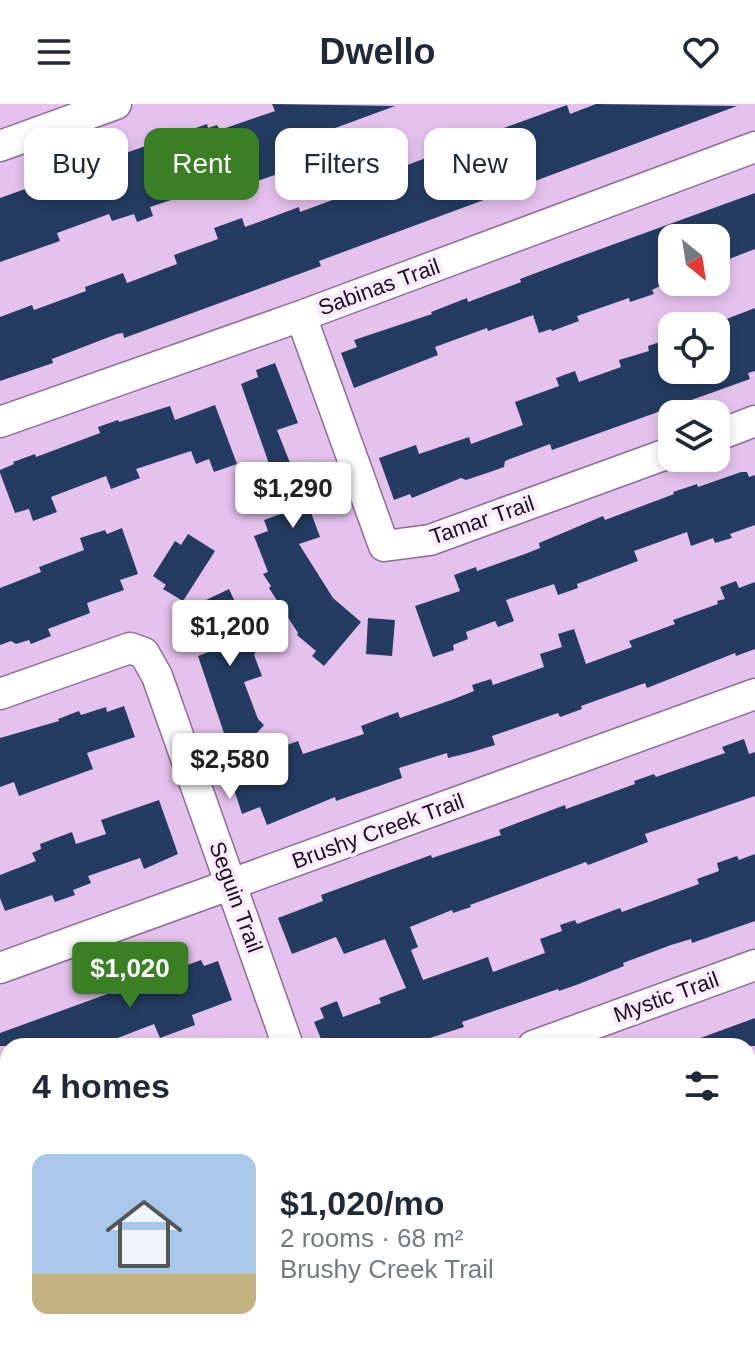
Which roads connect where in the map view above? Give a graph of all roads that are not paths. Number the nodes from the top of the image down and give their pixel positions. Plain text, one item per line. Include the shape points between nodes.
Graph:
1 (116, 104) edge
2 (0, 146) edge
3 (755, 147) edge
4 (301, 316) junction
5 (755, 421) edge
6 (0, 422) edge
7 (730, 431) edge
8 (658, 457) edge
9 (0, 694) edge
10 (755, 694) edge
11 (232, 884) junction
12 (755, 965) edge
13 (0, 968) edge
14 (285, 1038) edge
15 (555, 1038) edge

1 - 2 street
3 - 4 street, Sabinas Trail
4 - 6 street, Sabinas Trail
4 - 8 street, Tamar Trail via 384,546 430,540
5 - 7 street
9 - 11 street, Seguin Trail via 105,655 130,648 144,653
10 - 11 street, Brushy Creek Trail
11 - 13 street, Brushy Creek Trail
11 - 14 street, Seguin Trail
12 - 15 street, Mystic Trail

